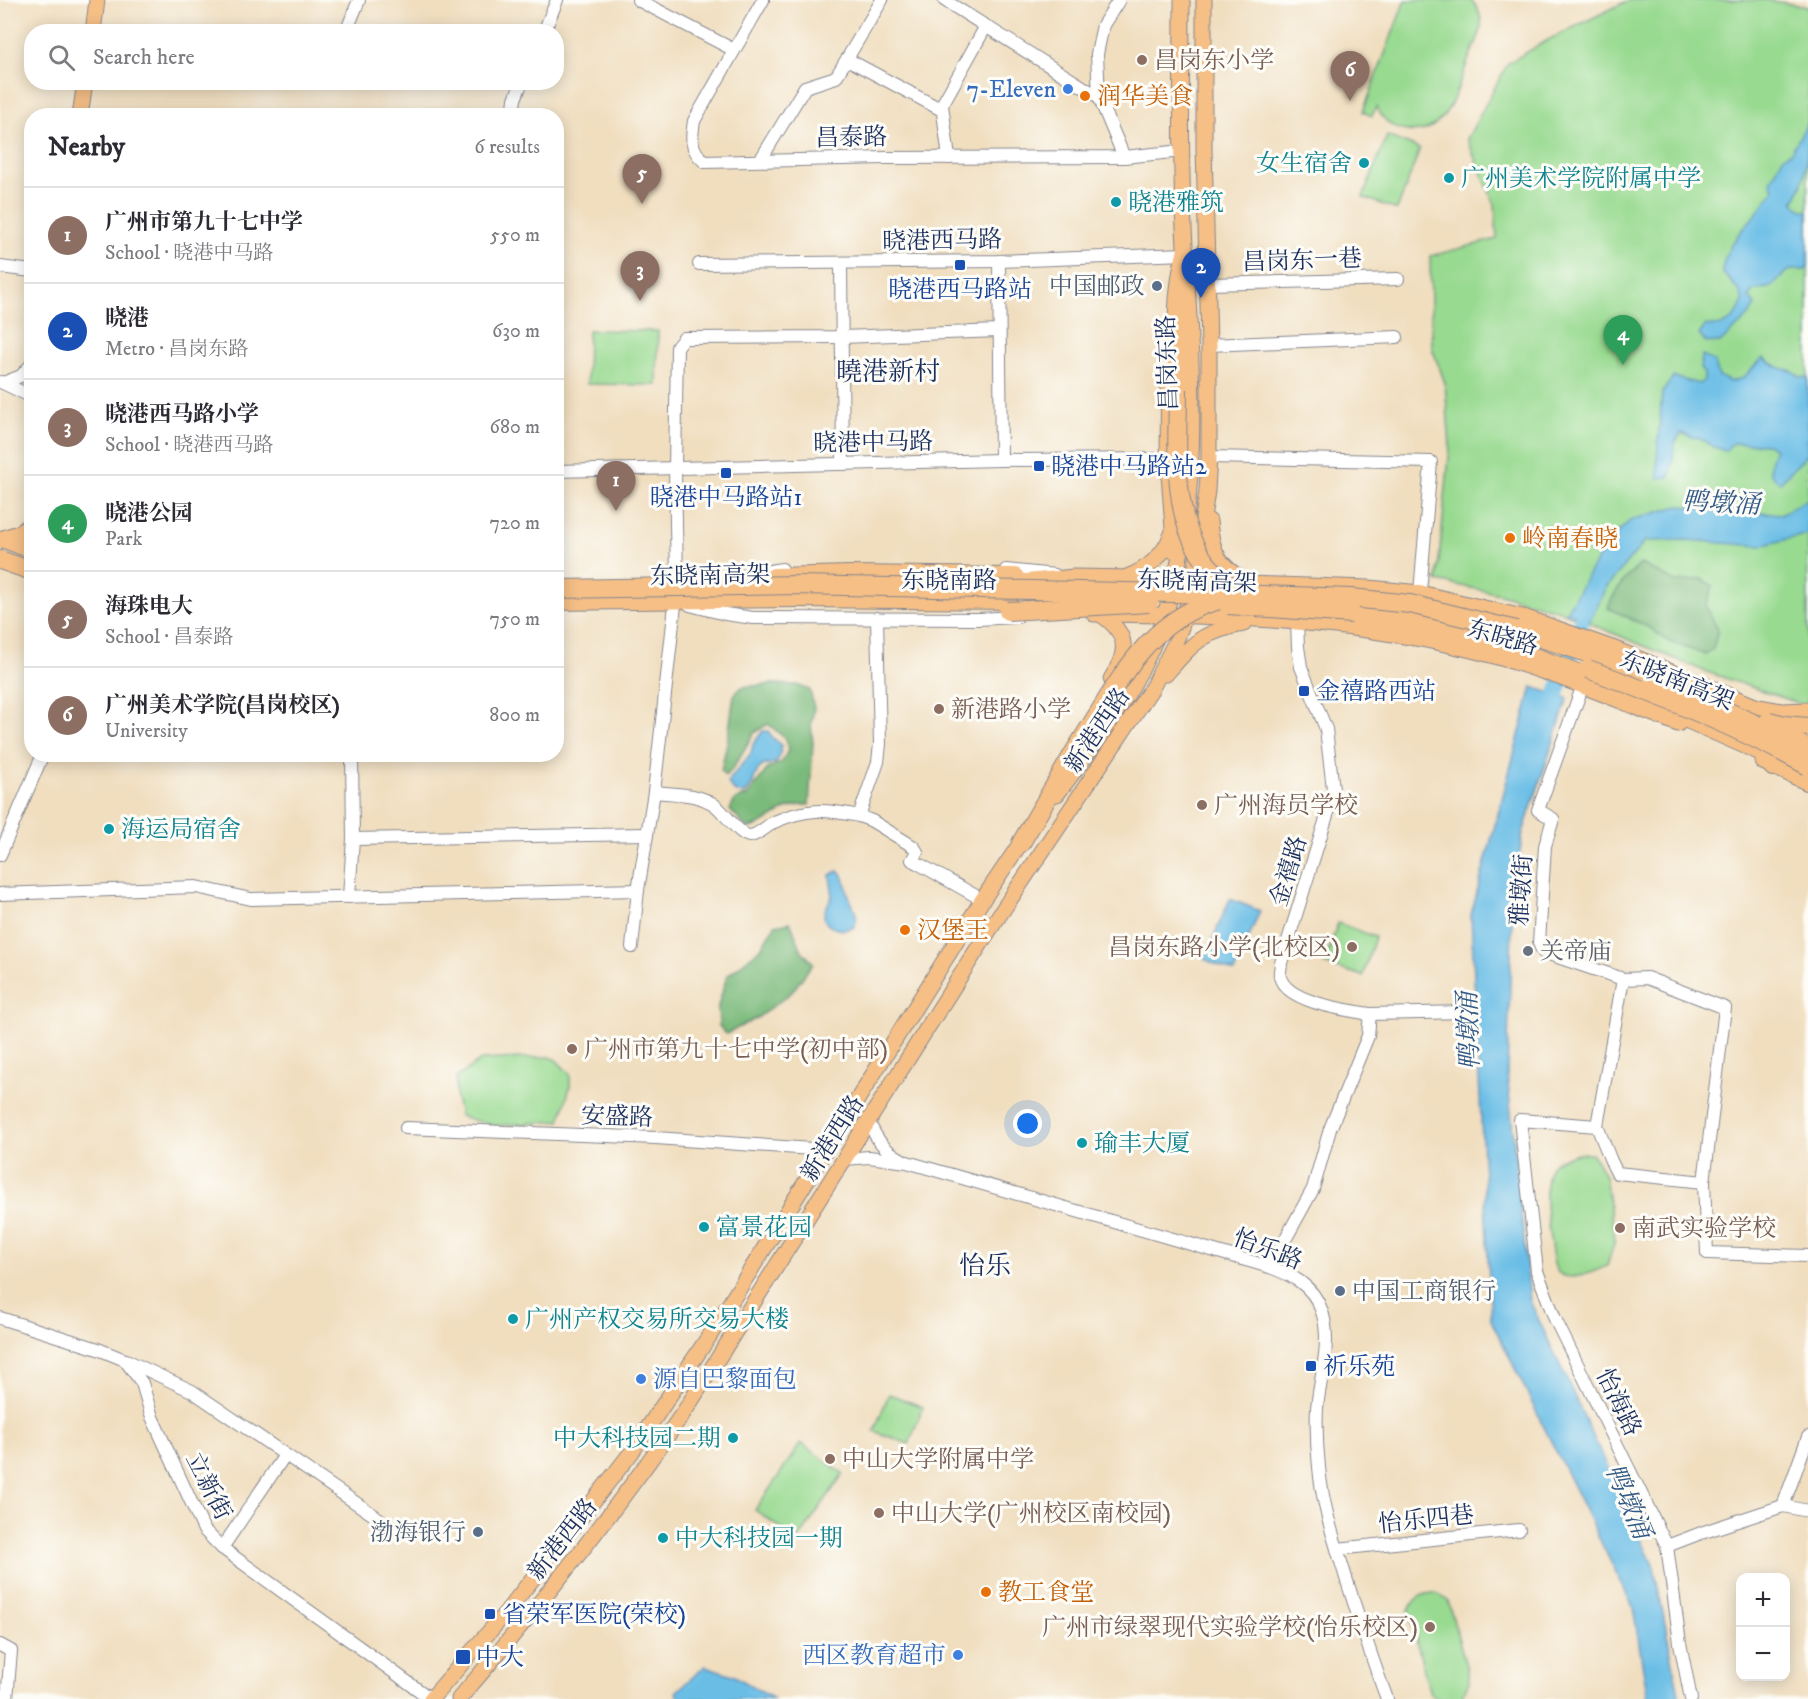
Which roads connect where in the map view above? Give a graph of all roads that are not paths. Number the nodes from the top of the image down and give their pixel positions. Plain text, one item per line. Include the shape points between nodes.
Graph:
1 (87, 0) edge
2 (98, 0) edge
3 (359, 0) edge
4 (557, 0) edge
5 (638, 0) edge
6 (763, 0) edge
7 (882, 0) edge
8 (944, 0) edge
9 (1119, 0) edge
10 (1182, 0) edge
11 (1204, 0) edge
12 (84, 24) edge
13 (94, 24) edge
14 (349, 24) edge
15 (547, 24) edge
16 (986, 26) junction
17 (734, 50) junction
18 (847, 59) junction
19 (74, 90) edge
20 (84, 90) edge
21 (519, 90) edge
22 (1099, 98) junction
23 (71, 108) edge
24 (81, 108) edge
25 (514, 108) edge
26 (942, 110) junction
27 (1182, 151) junction
28 (1124, 157) junction
29 (949, 158) junction
30 (760, 159) junction
31 (1185, 254) junction
32 (999, 261) junction
33 (699, 264) dead end
34 (841, 264) junction
35 (0, 267) edge
36 (24, 270) edge
37 (1398, 279) dead end
38 (1208, 284) junction
39 (999, 331) junction
40 (842, 337) junction
41 (1397, 337) dead end
42 (1209, 345) junction
43 (24, 373) edge
44 (1, 385) edge
45 (24, 394) edge
46 (1209, 457) junction
47 (1168, 459) junction
48 (1191, 459) junction
49 (1001, 460) junction
50 (843, 464) junction
51 (675, 468) junction
52 (564, 471) edge
53 (1207, 491) junction
54 (1173, 529) junction
55 (24, 530) edge
56 (0, 539) edge
57 (0, 547) edge
58 (24, 548) edge
59 (24, 556) edge
60 (0, 560) edge
61 (0, 567) edge
62 (24, 568) edge
63 (24, 575) edge
64 (1074, 577) junction
65 (1194, 577) junction
66 (727, 578) junction
67 (1125, 578) junction
68 (677, 579) junction
69 (1020, 582) junction
70 (564, 584) edge
71 (1262, 588) junction
72 (564, 589) edge
73 (1420, 593) junction
74 (1169, 600) junction
75 (564, 601) edge
76 (1021, 602) junction
77 (1002, 604) junction
78 (682, 605) junction
79 (564, 606) edge
80 (1100, 614) junction
81 (1352, 614) junction
82 (1048, 615) junction
83 (877, 618) junction
84 (1274, 620) junction
85 (1405, 620) junction
86 (1298, 622) junction
87 (1554, 635) junction
88 (1152, 646) junction
89 (1592, 648) junction
90 (1170, 653) junction
91 (1579, 684) junction
92 (1673, 685) junction
93 (1148, 694) junction
94 (1808, 710) edge
95 (1808, 726) edge
96 (1808, 748) edge
97 (40, 762) edge
98 (352, 762) edge
99 (1773, 767) junction
100 (1801, 771) edge
101 (1808, 783) edge
102 (654, 792) junction
103 (859, 816) junction
104 (647, 834) junction
105 (353, 839) junction
106 (1021, 843) junction
107 (0, 855) edge
108 (638, 890) junction
109 (0, 894) edge
110 (349, 897) junction
111 (983, 900) junction
112 (632, 947) dead end
113 (1623, 980) junction
114 (1468, 1012) dead end
115 (1370, 1014) junction
116 (869, 1122) junction
117 (1597, 1126) junction
118 (406, 1128) dead end
119 (826, 1150) junction
120 (845, 1159) junction
121 (907, 1162) junction
122 (1704, 1182) junction
123 (1808, 1256) edge
124 (1270, 1267) junction
125 (0, 1318) edge
126 (125, 1360) junction
127 (1808, 1437) edge
128 (285, 1455) junction
129 (1783, 1506) junction
130 (1808, 1511) edge
131 (394, 1528) dead end
132 (1519, 1530) dead end
133 (1667, 1546) junction
134 (222, 1548) junction
135 (1337, 1549) junction
136 (0, 1645) edge
137 (7, 1699) edge
138 (431, 1699) edge
139 (459, 1699) edge
140 (1387, 1699) edge
141 (1691, 1699) edge

1 - 12 main road
2 - 13 main road
3 - 14 street
4 - 15 street
5 - 17 street
6 - 17 street, 昌泰路
7 - 18 street
8 - 16 street
9 - 22 street via 1103,25 1097,54
10 - 27 main road, 昌岗东路
11 - 38 main road, 昌岗东路
16 - 22 street
16 - 26 street
17 - 30 street, 昌泰路 via 694,121 691,138 696,154 705,162
18 - 26 street
18 - 30 street via 836,78 805,87
19 - 23 main road
20 - 24 main road
21 - 25 street
22 - 28 street
26 - 29 street
27 - 28 street, 昌泰路
27 - 31 main road, 昌岗东路
28 - 29 street, 昌泰路
29 - 30 street, 昌泰路
31 - 32 street, 晓港西马路
31 - 47 main road via 1172,285
31 - 48 main road, 昌岗东路
31 - 81 highway, bridge via 1179,297 1179,499 1189,532 1203,557 1228,584 1259,599 1290,607
32 - 34 street, 晓港西马路
32 - 39 street
33 - 34 street, 晓港西马路
34 - 40 street
35 - 36 street
37 - 38 street, 昌岗东一巷
38 - 42 main road, 昌岗东路
39 - 40 street
39 - 49 street
40 - 50 street
40 - 51 street via 684,338 678,347
41 - 42 street
42 - 46 main road, 昌岗东路
43 - 44 street
44 - 45 street
46 - 53 main road, 昌岗东路
46 - 73 street via 1431,462
47 - 48 street, 晓港中马路
47 - 49 street, 晓港中马路
47 - 54 main road
48 - 54 main road
48 - 74 main road, 昌岗东路 via 1189,497
49 - 50 street, 晓港中马路
50 - 51 street, 晓港中马路
51 - 52 street, 晓港中马路
51 - 68 street
53 - 65 main road, 昌岗东路
53 - 71 main road via 1210,542 1215,552 1222,564
54 - 67 main road via 1159,557 1149,567
54 - 74 main road
55 - 56 main road
56 - 58 main road
57 - 59 highway
60 - 62 highway
61 - 63 main road
64 - 66 street, 东晓南路 via 1015,570 798,568
64 - 67 main road, 东晓南路
64 - 69 main road, 东晓南路
65 - 71 main road, 东晓路
65 - 74 main road, 东晓路
65 - 74 main road, 新港西路
66 - 68 main road, 东晓南路
66 - 69 main road, 东晓南路 via 796,583
66 - 74 highway, bridge via 1015,577 1068,581
67 - 74 main road, 东晓南路
68 - 70 main road, 东晓南路
69 - 76 street
71 - 73 main road, 东晓路 via 1369,588
71 - 74 highway, 东晓南高架, bridge
71 - 84 street
71 - 87 highway, 东晓南高架, bridge via 1394,602
71 - 106 highway, bridge via 1209,602 1157,633 1132,663 1076,749
72 - 74 highway, 东晓南高架, bridge via 800,585
73 - 87 main road, 东晓路 via 1527,618
74 - 75 highway, 东晓南高架, bridge
74 - 76 main road, 东晓南路 via 1066,598
74 - 78 highway, bridge via 1008,611
74 - 80 main road, 东晓南路
74 - 81 highway, 东晓南高架, bridge
74 - 84 main road, 东晓路
74 - 88 main road, 新港西路
74 - 90 main road, 新港西路
76 - 77 main road, 东晓南路
77 - 78 main road, 东晓南路 via 750,601
77 - 82 main road
78 - 79 main road, 东晓南路
78 - 83 street, 东晓南路 via 753,618
78 - 102 street
80 - 82 main road, 东晓南路
80 - 106 main road via 1113,622 1124,644 1119,667 1044,788
81 - 85 highway, 东晓南高架
82 - 83 street, 东晓南路
83 - 103 street via 880,744 878,762
84 - 86 main road, 东晓路
84 - 93 main road via 1224,628 1200,638
85 - 99 highway via 1511,648 1762,752
85 - 100 highway, 东晓南高架, bridge via 1466,631 1555,657 1632,686 1773,747
86 - 91 main road, 东晓路 via 1368,629 1465,648
86 - 115 street, 金禧路 via 1301,667 1326,729 1332,789 1281,963 1280,978 1290,991 1303,998
87 - 89 highway, 东晓南高架
88 - 90 main road
88 - 106 main road, 新港西路 via 1103,731
89 - 92 highway, 东晓南高架, bridge
89 - 94 main road via 1755,706
90 - 93 main road, 新港西路
91 - 99 main road, 东晓路
91 - 113 street, 雅墩街 via 1538,810 1552,819 1545,846 1539,943 1543,951
92 - 95 highway, bridge via 1772,722
92 - 96 highway, 东晓南高架, bridge
93 - 116 main road, 新港西路 via 996,919
95 - 100 main road via 1793,747 1791,760
97 - 107 street
98 - 105 street
99 - 100 main road, 东晓路
100 - 101 main road, 东晓路
102 - 103 street via 709,801 748,836 806,811
102 - 104 street
103 - 111 street via 915,847 917,852 912,860
104 - 105 street
104 - 108 street
105 - 110 street
106 - 111 main road, 新港西路
108 - 110 street
108 - 112 street
109 - 110 street via 196,887 251,899
111 - 119 main road, 新港西路
113 - 117 street
113 - 122 street via 1647,978 1725,1008
114 - 115 street
115 - 124 street via 1368,1036 1330,1129 1313,1189
116 - 120 main road, 新港西路
116 - 121 street via 885,1149
117 - 122 street via 1617,1173
117 - 133 street, 怡海路 via 1520,1120 1537,1271 1545,1296
118 - 119 street, 安盛路 via 656,1138
119 - 138 main road, 新港西路 via 631,1453 508,1610
120 - 121 street via 869,1157
120 - 139 main road, 新港西路 via 644,1470 537,1608
121 - 124 street, 怡乐路
122 - 123 street via 1707,1253
124 - 135 street, 怡乐路 via 1305,1286 1322,1310 1326,1333 1317,1408 1318,1458
125 - 126 street
126 - 128 street via 192,1391
126 - 134 street, 立新街 via 142,1383 152,1417 204,1530
127 - 129 street
128 - 131 street
128 - 134 street
129 - 130 street
129 - 133 street
132 - 135 street, 怡乐四巷
133 - 141 street, 怡海路
134 - 138 street, 立新街
135 - 140 street, 怡乐路
136 - 137 street via 11,1651

